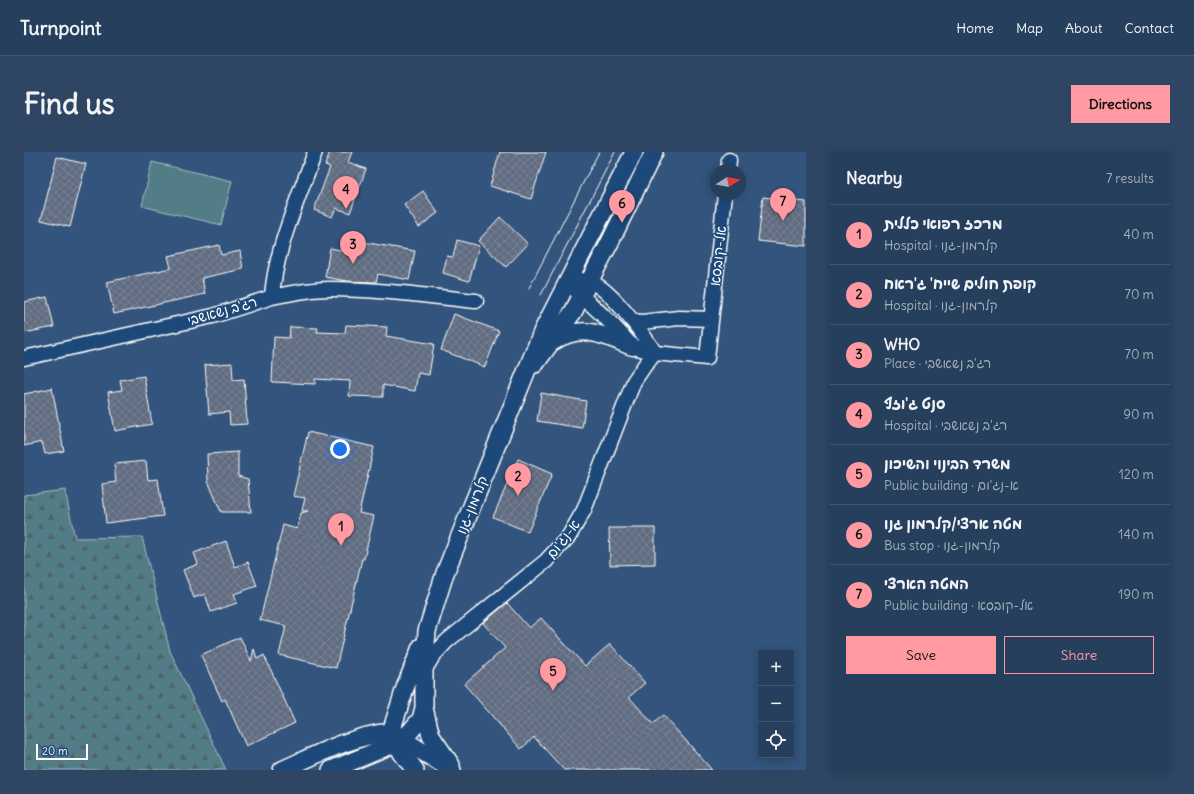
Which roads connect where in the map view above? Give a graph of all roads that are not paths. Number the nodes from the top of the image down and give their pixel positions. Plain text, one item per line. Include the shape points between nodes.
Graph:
1 (315, 152) edge
2 (634, 152) edge
3 (654, 152) edge
4 (724, 200) edge
5 (569, 280) junction
6 (589, 281) junction
7 (272, 297) junction
8 (580, 297) junction
9 (476, 301) dead end
10 (711, 319) junction
11 (634, 321) junction
12 (552, 342) junction
13 (631, 346) junction
14 (655, 353) junction
15 (24, 358) edge
16 (645, 365) junction
17 (522, 381) junction
18 (427, 631) junction
19 (424, 672) junction
20 (424, 708) junction
21 (397, 738) junction
22 (282, 770) edge
23 (331, 770) edge
24 (415, 770) edge
25 (454, 770) edge

1 - 7 street, רג'ב נשאשבי via 280,251 273,279
2 - 5 street, קלרמון-גנו
3 - 6 street, קלרמון-גנו
4 - 10 street, אל-קובסא
5 - 6 street
5 - 8 street
5 - 17 street, קלרמון-גנו via 543,330
6 - 8 street, קלרמון-גנו
6 - 11 street via 612,298
7 - 9 street via 300,291 329,289 407,293
7 - 15 street, רג'ב נשאשבי via 213,316
8 - 12 street, קלרמון-גנו
8 - 13 street via 616,328
10 - 11 street
10 - 14 street, אל-קובסא via 707,358
11 - 14 street
12 - 13 street via 570,333 585,331 608,336
12 - 17 street, קלרמון-גנו
13 - 14 street, אל-קובסא
13 - 16 street
14 - 16 street, א-נג'ום
16 - 19 street, א-נג'ום via 629,393 584,510 569,536 554,554 447,641 433,656
17 - 18 street, קלרמון-גנו via 445,573
18 - 19 street, קלרמון-גנו
18 - 21 street, קלרמון-גנו via 404,688
19 - 20 street, קלרמון-גנו
20 - 21 street, קלרמון-גנו via 418,723
20 - 25 street via 431,736
21 - 22 street via 367,735 347,740
21 - 23 street
21 - 24 street
21 - 25 street

